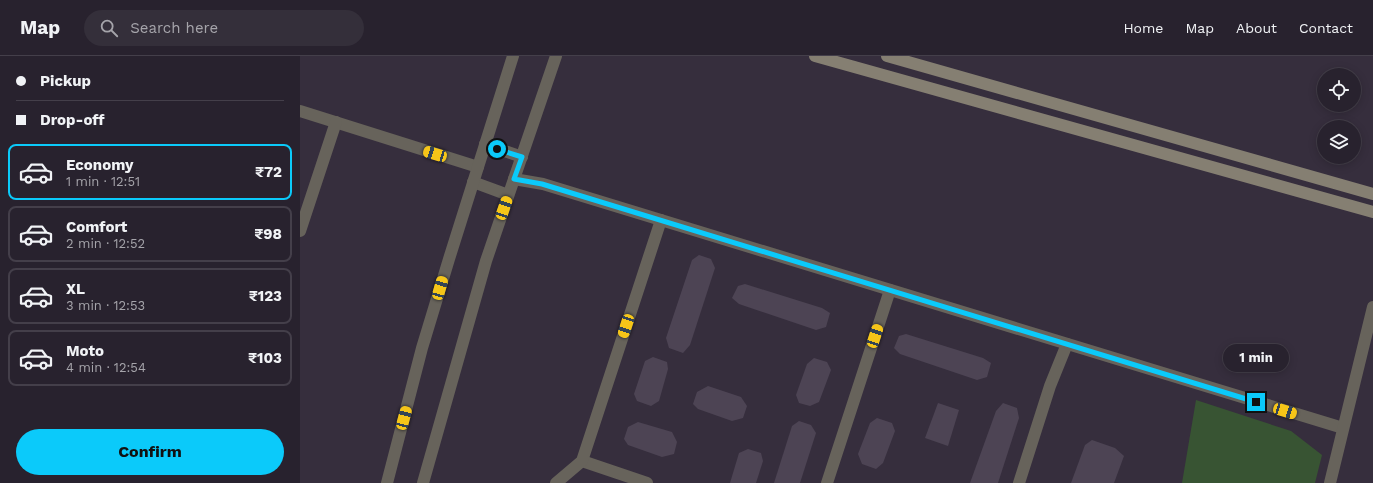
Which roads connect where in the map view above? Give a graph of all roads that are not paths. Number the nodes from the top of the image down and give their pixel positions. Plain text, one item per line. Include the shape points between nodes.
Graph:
1 (513, 56) edge
2 (556, 56) edge
3 (815, 56) edge
4 (887, 56) edge
5 (300, 111) edge
6 (336, 122) junction
7 (485, 144) junction
8 (522, 157) junction
9 (478, 167) junction
10 (514, 179) junction
11 (473, 182) junction
12 (1373, 194) edge
13 (508, 195) junction
14 (1373, 212) edge
15 (661, 220) junction
16 (300, 231) edge
17 (890, 290) junction
18 (1373, 307) edge
19 (1067, 344) junction
20 (1343, 428) junction
21 (582, 461) junction
22 (387, 483) edge
23 (423, 483) edge
24 (556, 483) edge
25 (646, 483) edge
26 (827, 483) edge
27 (1020, 483) edge
28 (1330, 483) edge

1 - 7 street
2 - 8 street
3 - 14 street
4 - 12 street
5 - 6 street
6 - 9 street
6 - 16 street
7 - 8 street
7 - 9 street
8 - 10 street
9 - 11 street
10 - 13 street
10 - 15 street via 542,184
11 - 13 street
11 - 22 street via 425,341
13 - 23 street via 486,261
15 - 17 street
15 - 21 street
17 - 19 street
17 - 26 street
18 - 20 street
19 - 20 street
19 - 27 street via 1050,386
20 - 28 street
21 - 24 street
21 - 25 street

